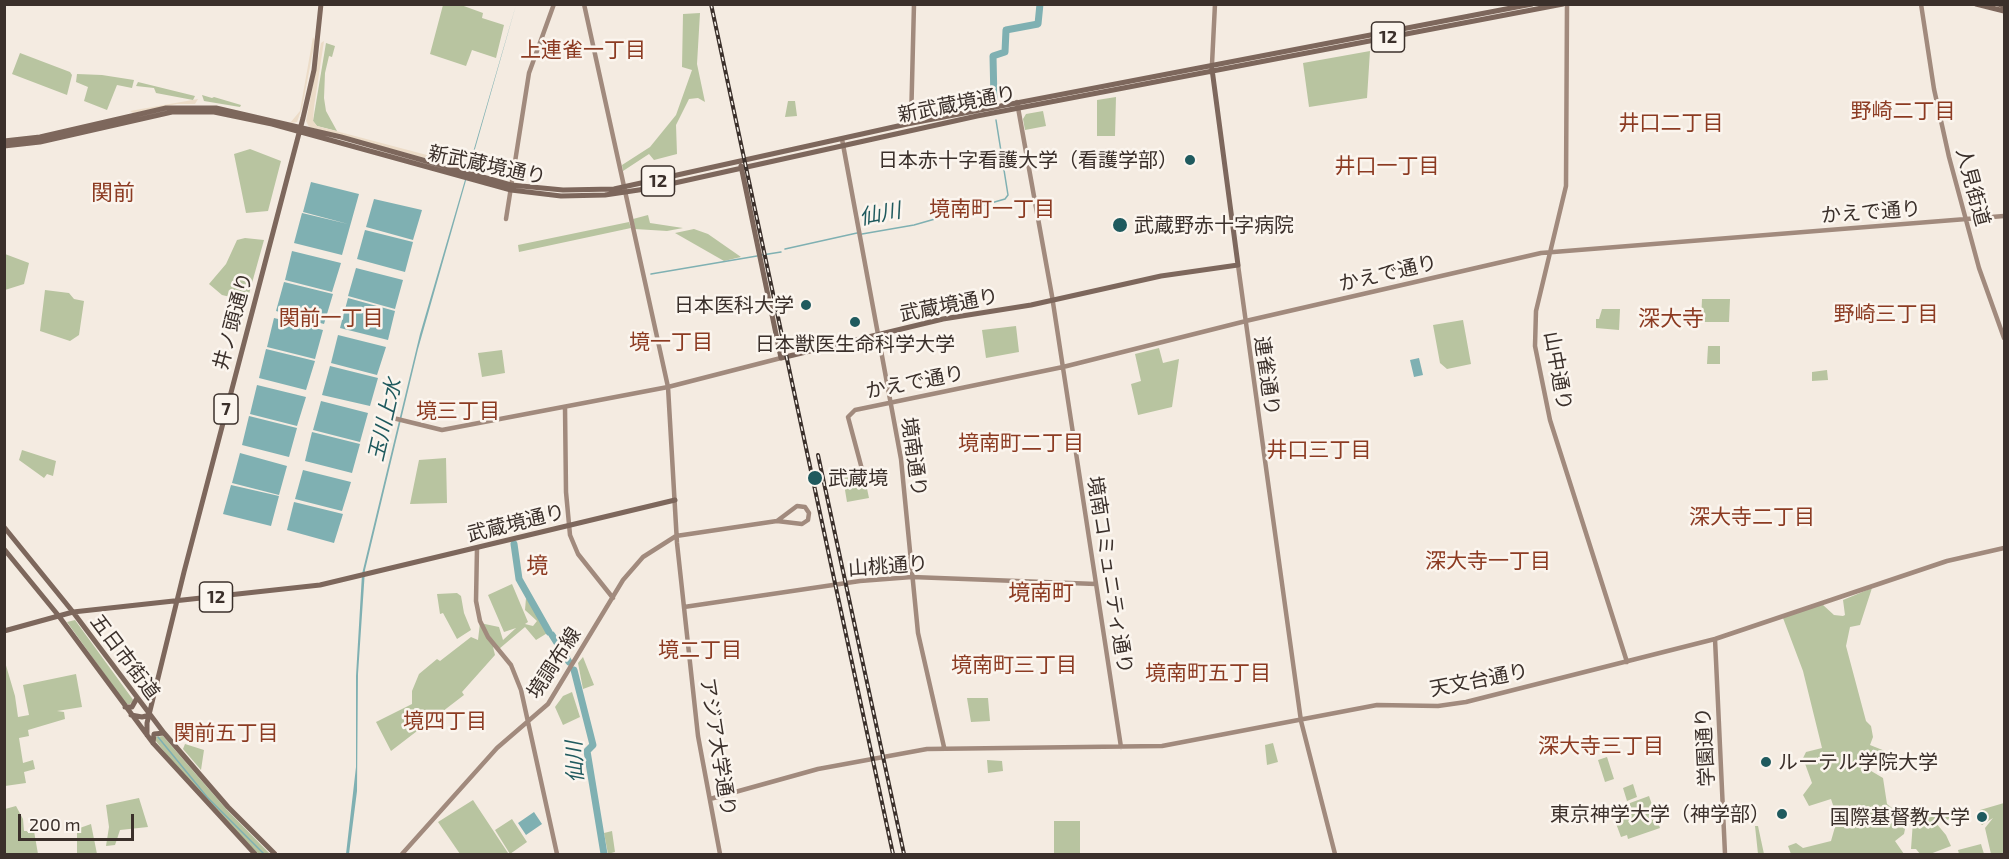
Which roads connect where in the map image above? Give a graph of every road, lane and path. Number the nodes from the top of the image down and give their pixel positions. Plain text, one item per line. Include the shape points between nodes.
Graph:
1 (321, 4) edge
2 (554, 4) edge
3 (584, 4) edge
4 (914, 4) edge
5 (1215, 4) edge
6 (1532, 4) edge
7 (1565, 4) edge
8 (1921, 4) edge
9 (1976, 4) edge
10 (1998, 4) edge
11 (2004, 6) edge
12 (2004, 11) edge
13 (1212, 67) junction
14 (1018, 105) junction
15 (911, 123) junction
16 (299, 129) junction
17 (4, 141) edge
18 (843, 141) junction
19 (4, 146) edge
20 (741, 165) junction
21 (511, 187) junction
22 (625, 190) junction
23 (2004, 216) edge
24 (506, 219) dead end
25 (1967, 220) junction
26 (1551, 251) junction
27 (1238, 265) junction
28 (1053, 301) junction
29 (1245, 321) junction
30 (880, 334) junction
31 (2004, 338) edge
32 (781, 358) junction
33 (1063, 367) junction
34 (668, 387) junction
35 (891, 403) junction
36 (565, 407) junction
37 (393, 418) dead end
38 (863, 472) dead end
39 (675, 500) junction
40 (783, 515) junction
41 (777, 521) junction
42 (784, 523) junction
43 (568, 525) junction
44 (4, 527) edge
45 (676, 536) junction
46 (477, 548) junction
47 (2004, 548) edge
48 (4, 549) edge
49 (912, 577) junction
50 (1096, 584) junction
51 (613, 598) junction
52 (177, 601) junction
53 (684, 607) junction
54 (74, 612) junction
55 (58, 615) junction
56 (4, 631) edge
57 (1715, 639) junction
58 (1627, 662) junction
59 (137, 698) junction
60 (125, 707) junction
61 (131, 715) junction
62 (150, 715) junction
63 (1301, 720) junction
64 (529, 722) junction
65 (164, 733) junction
66 (147, 735) junction
67 (153, 743) junction
68 (944, 747) junction
69 (1121, 747) junction
70 (710, 799) junction
71 (255, 855) edge
72 (275, 855) edge
73 (402, 855) edge
74 (557, 855) edge
75 (720, 855) edge
76 (1335, 855) edge
77 (1725, 855) edge

1 - 16 main road, 井ノ頭通り / 7 via 314,70
2 - 21 street via 529,73
3 - 22 street
4 - 15 street
5 - 13 street, 連雀通り
6 - 13 main road, 12
7 - 13 main road, 12
7 - 26 street, 山中通り via 1566,186
8 - 25 street, 人見街道 via 1938,112
9 - 12 main road
10 - 11 main road
13 - 14 main road, 新武蔵境通り / 12
13 - 27 main road, 連雀通り
14 - 15 main road, 新武蔵境通り / 12
14 - 18 main road, 新武蔵境通り / 12
14 - 28 street, 境南コミュニティ通り
15 - 18 main road, 新武蔵境通り / 12
16 - 17 main road, 新武蔵境通り via 233,110 183,106
16 - 19 main road, 新武蔵境通り via 230,114 180,111 40,142
16 - 21 main road, 新武蔵境通り / 12
16 - 52 main road, 井ノ頭通り / 7
18 - 20 main road, 新武蔵境通り / 12
18 - 30 street, 境南通り
20 - 22 main road, 新武蔵境通り / 12
20 - 32 main road
21 - 22 main road, 新武蔵境通り / 12 via 570,196
21 - 24 street
22 - 34 street
23 - 25 street, かえで通り
25 - 26 street, かえで通り
25 - 31 street, 人見街道
26 - 29 street, かえで通り
26 - 58 street, 山中通り via 1536,311 1535,346 1550,420
27 - 28 main road, 武蔵境通り via 1161,276
27 - 29 street, 連雀通り
28 - 30 main road, 武蔵境通り
28 - 33 street, 境南コミュニティ通り
29 - 33 street, かえで通り
29 - 63 street, 連雀通り
30 - 32 main road, 武蔵境通り
30 - 35 street, 境南通り
32 - 34 street, 武蔵境通り
33 - 35 street, かえで通り
33 - 50 street, 境南コミュニティ通り
34 - 36 street, 武蔵境通り
34 - 39 street
35 - 38 street, かえで通り via 849,414
35 - 49 street, 境南通り via 902,467
36 - 37 street, 武蔵境通り via 442,430
36 - 43 street
39 - 43 main road, 武蔵境通り / 12
39 - 45 street
40 - 41 street
40 - 42 street
40 - 42 street via 797,506 805,507 809,513 802,525
41 - 42 street
41 - 45 street
43 - 46 main road, 武蔵境通り / 12
43 - 51 street via 574,547
44 - 54 main road, 五日市街道
45 - 51 street, 境調布線 via 636,564
45 - 53 street, アジア大学通り
46 - 52 main road, 武蔵境通り / 12 via 365,576 287,590
46 - 64 street via 476,601 480,621 514,672
47 - 57 street, 天文台通り via 1941,562
48 - 55 main road, 五日市街道
49 - 50 street, 山桃通り
49 - 53 street, 山桃通り
49 - 68 street via 921,649
50 - 69 street, 境南コミュニティ通り
51 - 64 street, 境調布線 via 552,699
52 - 54 main road, 12
52 - 62 main road, 井ノ頭通り / 7
53 - 70 street, アジア大学通り via 698,736
54 - 55 main road, 12
54 - 59 main road, 五日市街道
55 - 56 main road, 12
55 - 60 main road, 五日市街道
57 - 58 street, 天文台通り
57 - 77 street, 学園通り
58 - 63 street, 天文台通り via 1454,704 1377,705
59 - 60 main road via 132,707
59 - 62 main road, 五日市街道
60 - 61 main road, 五日市街道
61 - 62 main road
61 - 66 main road, 五日市街道
62 - 65 main road, 五日市街道
62 - 66 main road, 7
63 - 69 street, 天文台通り via 1162,746
63 - 76 street, 連雀通り
64 - 73 street, 境調布線 via 496,748
64 - 74 street
65 - 67 main road via 154,734
65 - 72 main road, 五日市街道
66 - 67 main road, 五日市街道
67 - 71 main road, 五日市街道
68 - 69 street, 天文台通り
68 - 70 street, 天文台通り via 818,769
70 - 75 street, アジア大学通り

